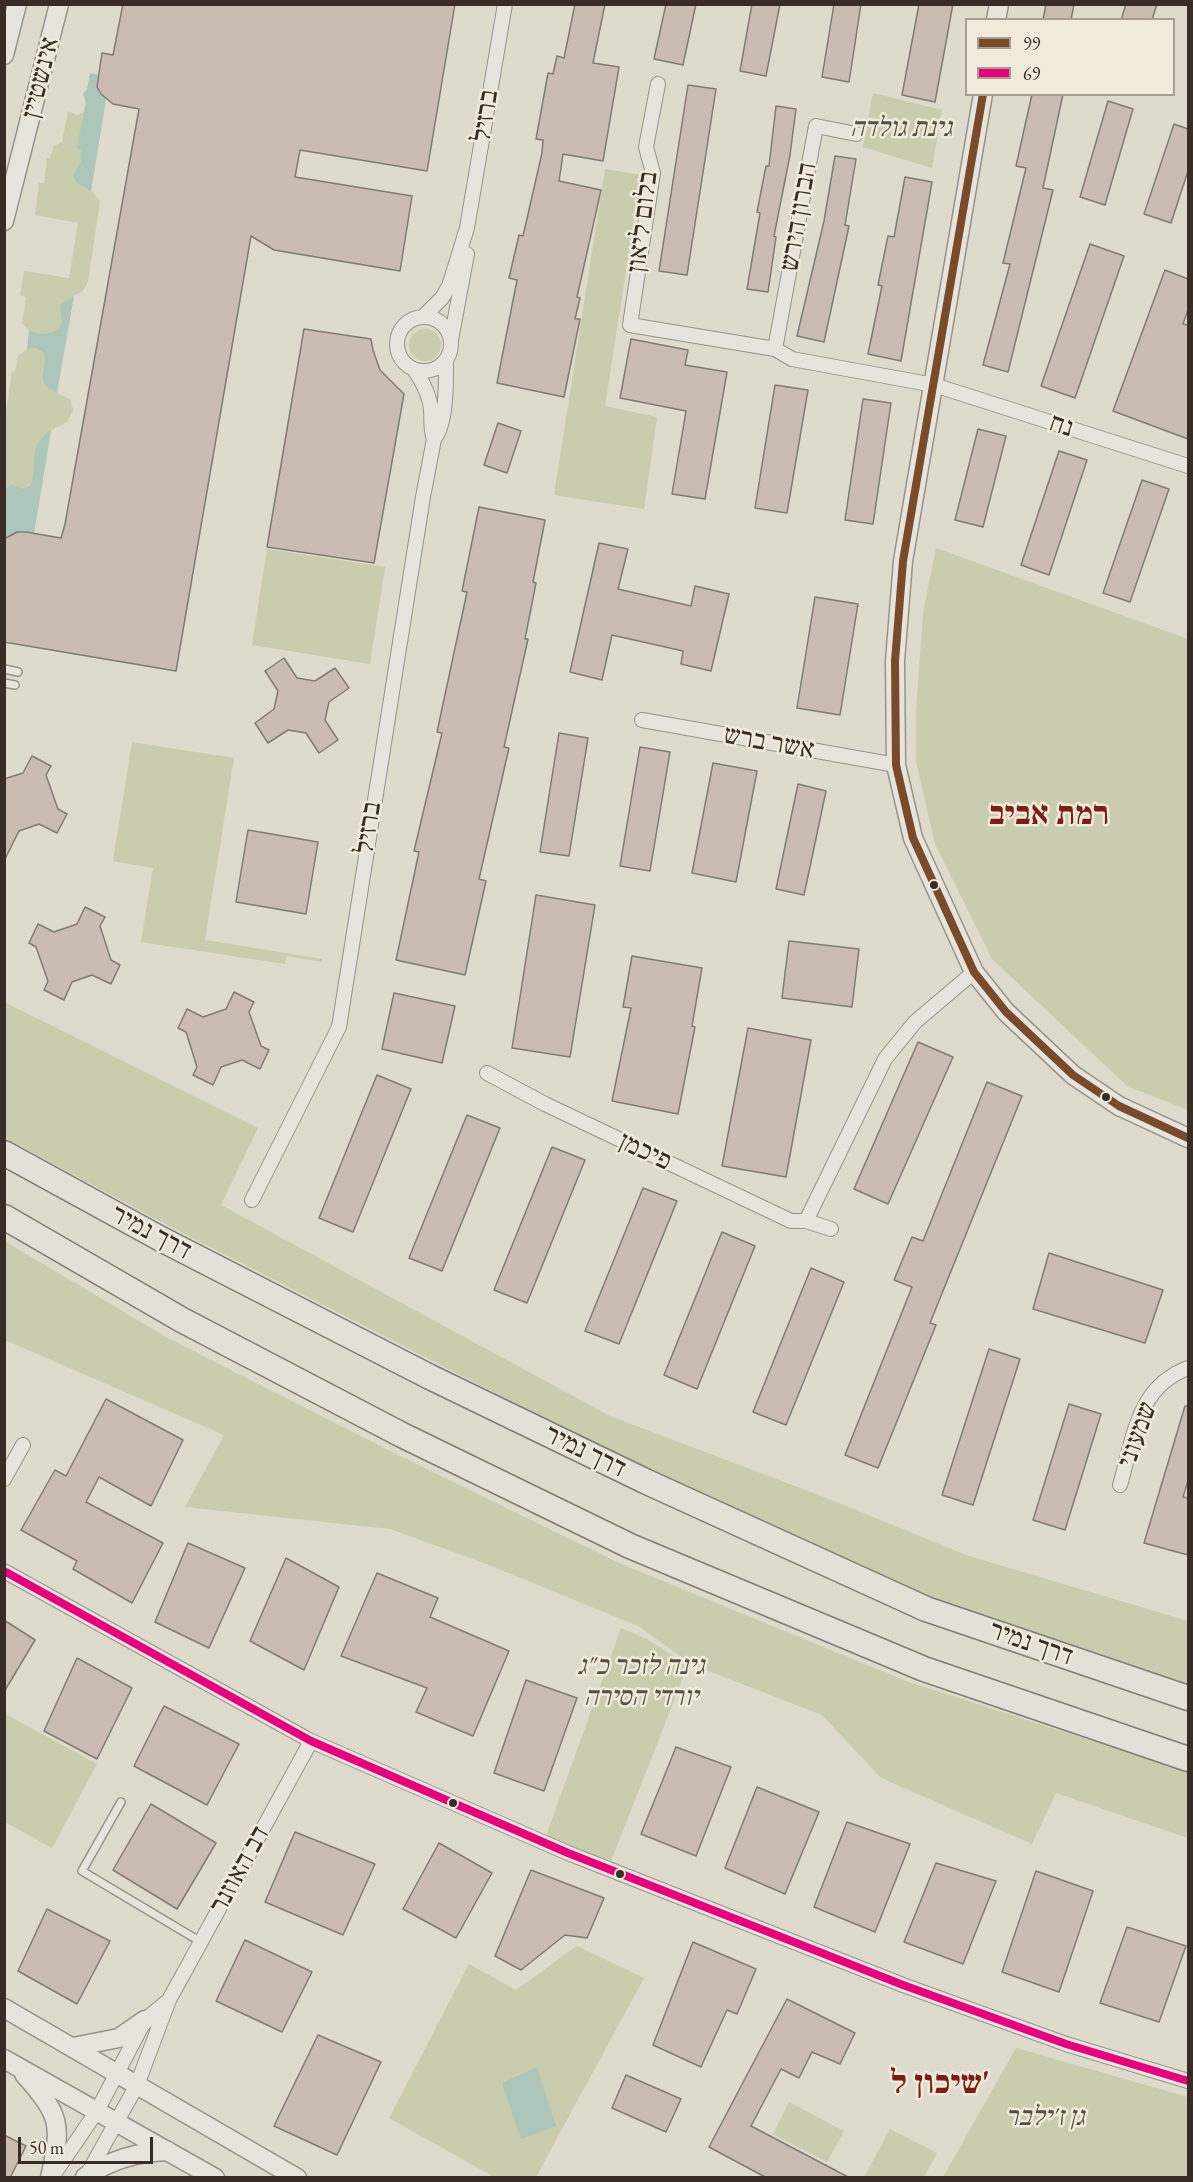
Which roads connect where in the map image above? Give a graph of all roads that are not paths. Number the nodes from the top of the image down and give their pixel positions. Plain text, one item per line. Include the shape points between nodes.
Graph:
1 (17, 4) edge
2 (59, 4) edge
3 (505, 4) edge
4 (4, 55) edge
5 (657, 84) dead end
6 (983, 96) edge
7 (856, 134) dead end
8 (5, 217) edge
9 (468, 228) junction
10 (424, 316) junction
11 (451, 340) junction
12 (775, 349) junction
13 (446, 361) junction
14 (414, 369) junction
15 (934, 385) junction
16 (434, 439) junction
17 (1188, 466) edge
18 (4, 669) edge
19 (18, 672) dead end
20 (4, 683) edge
21 (15, 685) dead end
22 (642, 720) dead end
23 (896, 765) junction
24 (974, 972) junction
25 (487, 1073) dead end
26 (1188, 1138) edge
27 (4, 1153) edge
28 (252, 1200) dead end
29 (4, 1217) edge
30 (806, 1221) junction
31 (831, 1229) dead end
32 (1188, 1368) edge
33 (23, 1445) dead end
34 (4, 1479) edge
35 (1120, 1485) dead end
36 (4, 1570) edge
37 (1188, 1698) edge
38 (312, 1741) junction
39 (1188, 1759) edge
40 (121, 1802) dead end
41 (201, 1942) junction
42 (169, 2000) junction
43 (4, 2008) edge
44 (146, 2020) junction
45 (73, 2047) junction
46 (11, 2062) edge
47 (117, 2074) junction
48 (1188, 2081) edge
49 (137, 2085) junction
50 (97, 2110) junction
51 (117, 2122) junction
52 (169, 2151) junction
53 (85, 2177) edge
54 (51, 2178) edge
55 (215, 2178) edge
56 (297, 2178) edge

1 - 4 street, אינשטיין
2 - 8 street, אינשטיין
3 - 9 street, ברזיל
5 - 12 street, בלום ליאון via 646,147 653,173 630,326
6 - 15 street
7 - 12 street, הברון הירש via 816,126
9 - 10 street, ברזיל via 449,286
9 - 11 street, ברזיל via 459,308
10 - 11 street via 439,320
10 - 14 street via 404,325 397,341 401,358
11 - 13 street
12 - 15 street via 792,359
13 - 14 street via 432,370
13 - 16 street, ברזיל via 441,421
14 - 16 street, ברזיל via 424,384
15 - 17 street, נח
15 - 23 street via 903,561 895,661
16 - 28 street, ברזיל via 339,1027
18 - 19 lane
20 - 21 lane
22 - 23 street, אשר ברש
23 - 24 street via 913,838
24 - 26 street via 1006,1012 1072,1074 1119,1106
24 - 30 street via 915,1022 885,1059
25 - 30 street, פיכמן via 791,1221
27 - 37 highway, דרך נמיר via 161,1239 430,1377 647,1482 926,1609
29 - 39 highway via 182,1320 402,1435 630,1546 924,1669
30 - 31 street, פיכמן
32 - 35 street, שמעוני via 1165,1379 1146,1399
33 - 34 street
36 - 38 street
38 - 41 street, דב האוזנר
38 - 48 street via 568,1853 903,1985 1066,2044
40 - 41 lane via 82,1871
41 - 42 street, דב האוזנר
42 - 44 street, דב האוזנר
42 - 49 street, דב האוזנר
43 - 45 street
44 - 45 street via 119,2038
44 - 47 street, דב האוזנר
45 - 47 street
46 - 50 street
46 - 54 street via 56,2117 59,2136
47 - 49 street
47 - 50 street, דב האוזנר
49 - 51 street, דב האוזנר
49 - 56 street
50 - 51 street
50 - 54 street, דב האוזנר
51 - 52 street
51 - 53 street, דב האוזנר
52 - 53 street via 120,2158
52 - 55 street

